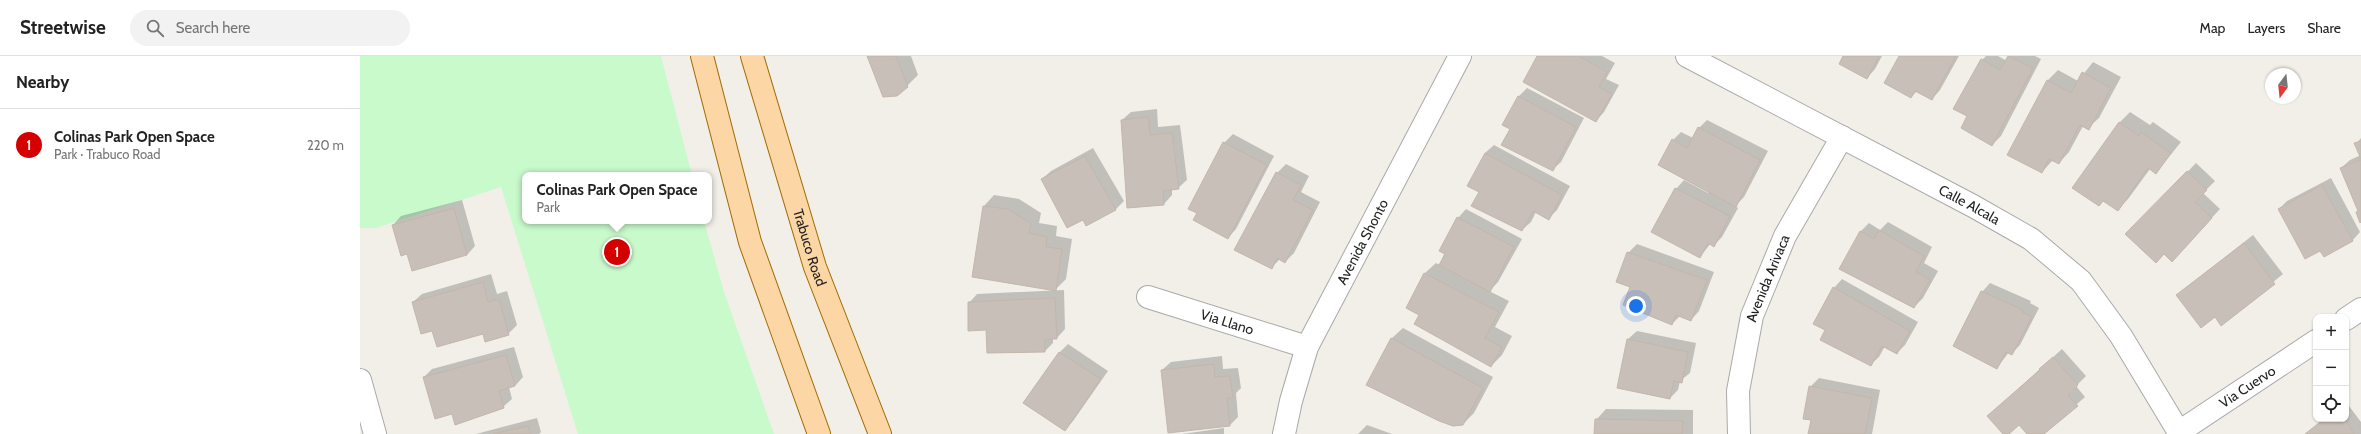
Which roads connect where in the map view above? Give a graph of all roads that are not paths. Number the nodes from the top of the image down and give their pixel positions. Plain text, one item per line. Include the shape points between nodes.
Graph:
1 (702, 56) edge
2 (752, 56) edge
3 (1460, 56) edge
4 (1687, 56) edge
5 (1842, 137) junction
6 (1148, 297) dead end
7 (2361, 309) edge
8 (2349, 317) edge
9 (2313, 343) edge
10 (1307, 347) junction
11 (360, 380) edge
12 (2180, 433) edge
13 (375, 434) edge
14 (818, 434) edge
15 (880, 434) edge
16 (1284, 434) edge
17 (1739, 434) edge

1 - 14 main road via 750,242
2 - 15 main road, Trabuco Road via 815,267
3 - 10 street, Avenida Shonto
4 - 5 street, Calle Alcala
5 - 12 street, Calle Alcala via 2031,239 2081,281 2120,336
5 - 17 street, Avenida Arivaca via 1785,236 1752,316 1738,391
6 - 10 street, Via Llano
7 - 8 street
9 - 12 street, Via Cuervo
10 - 16 street, Avenida Shonto
11 - 13 street

